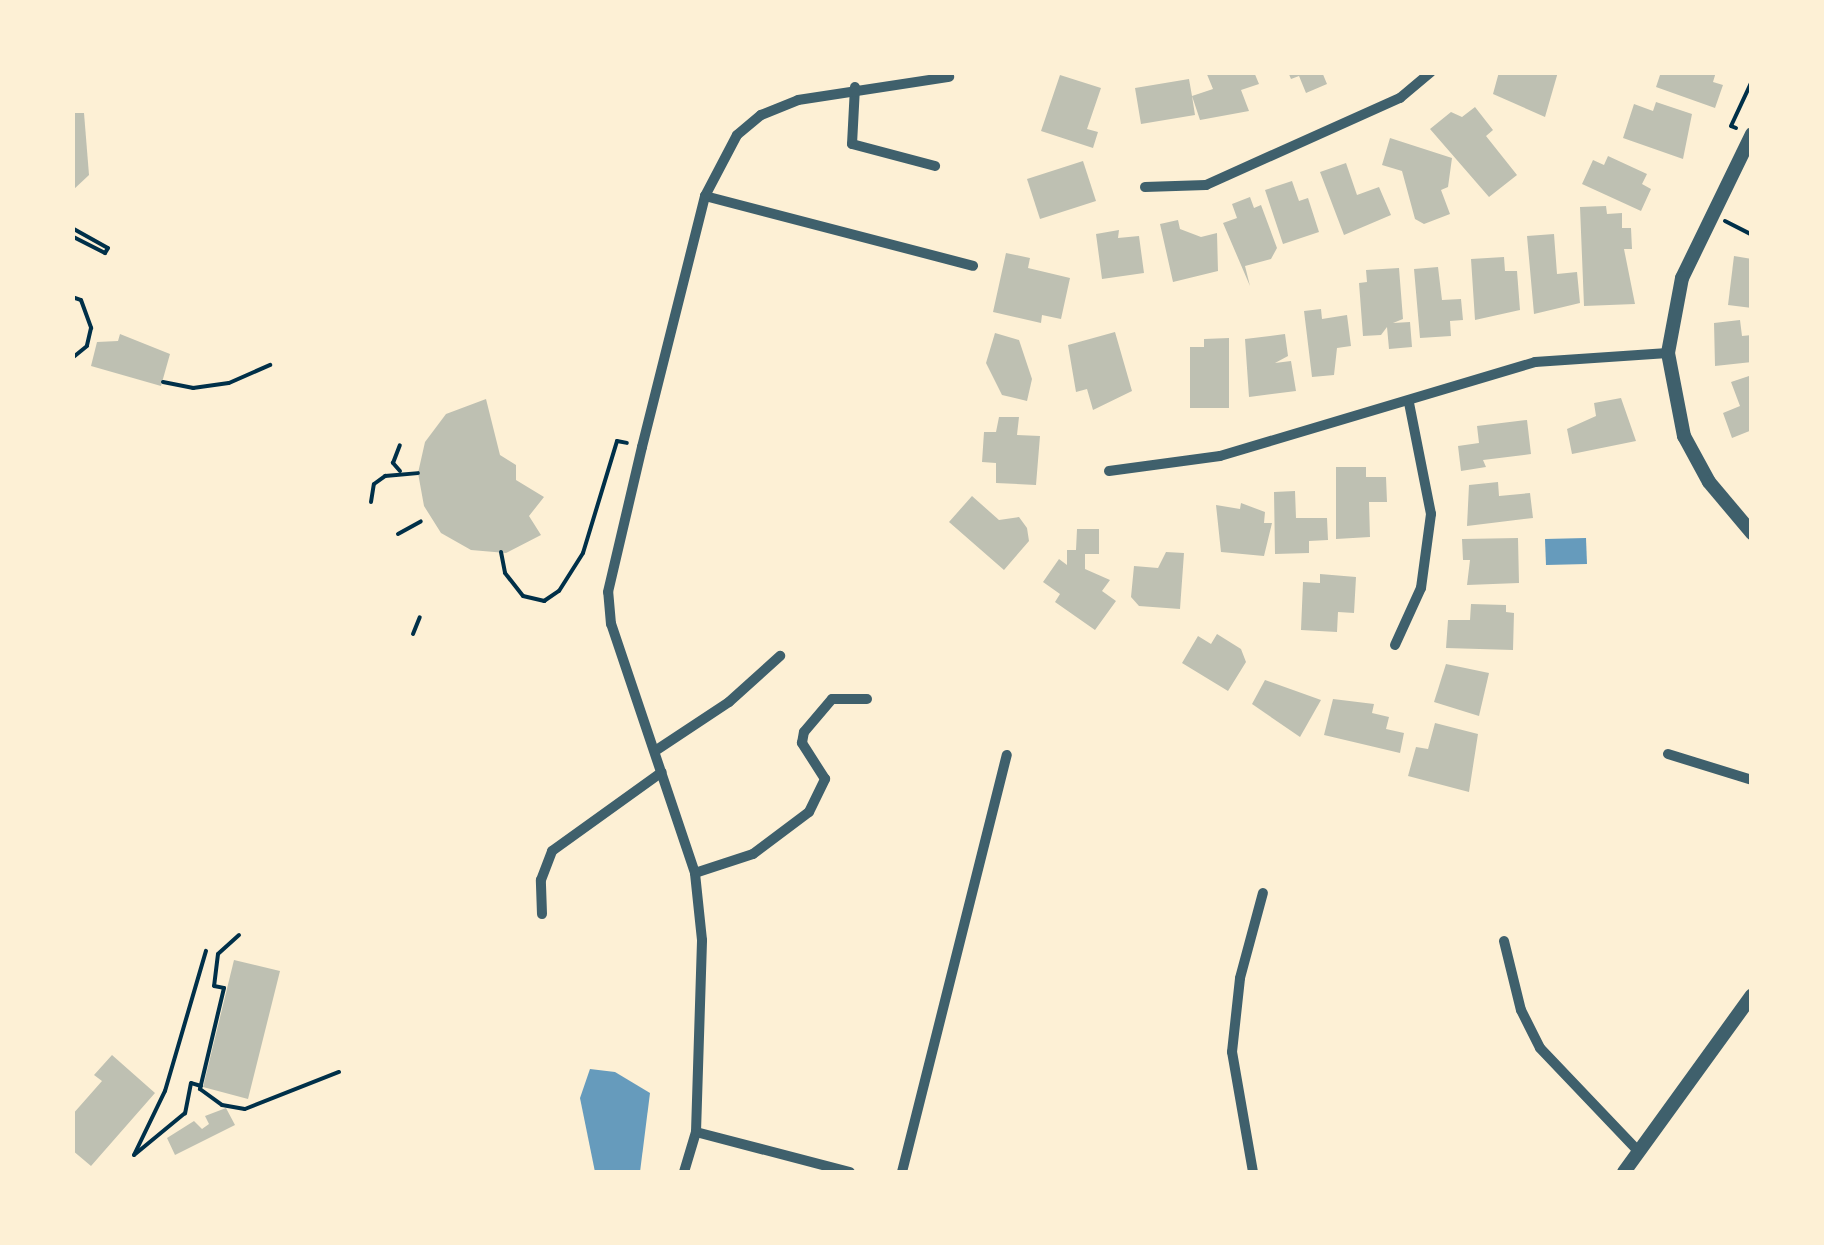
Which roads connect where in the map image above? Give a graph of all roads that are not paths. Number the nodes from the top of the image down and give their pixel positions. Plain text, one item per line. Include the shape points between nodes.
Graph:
1 (1431, 72) edge
2 (949, 77) dead end
3 (855, 87) junction
4 (1751, 135) edge
5 (935, 166) dead end
6 (1144, 187) dead end
7 (706, 196) junction
8 (973, 266) dead end
9 (1668, 353) junction
10 (1409, 403) junction
11 (1109, 471) dead end
12 (1752, 534) edge
13 (1396, 644) dead end
14 (780, 656) dead end
15 (867, 699) dead end
16 (654, 751) junction
17 (1668, 754) dead end
18 (1007, 755) dead end
19 (662, 772) junction
20 (1752, 780) edge
21 (695, 873) junction
22 (1263, 893) dead end
23 (542, 914) dead end
24 (1504, 941) dead end
25 (1752, 996) edge
26 (696, 1132) junction
27 (1639, 1152) junction
28 (684, 1172) edge
29 (850, 1172) edge
30 (902, 1172) edge
31 (1253, 1172) edge
32 (1624, 1172) edge

1 - 6 street via 1400,98 1206,185
2 - 3 street
3 - 5 street via 852,144
3 - 7 street via 761,115 721,158
4 - 9 street via 1682,278
7 - 8 street
7 - 16 street via 608,592 612,624
9 - 10 street via 1535,362
9 - 12 street via 1684,436 1709,482
10 - 11 street via 1220,456
10 - 13 street via 1431,514 1420,588
14 - 16 street via 704,721
15 - 21 street via 832,700 804,732 802,743 825,779 809,812 753,854
16 - 19 street
17 - 20 street
18 - 30 street
19 - 21 street
19 - 23 street via 552,851 541,880
21 - 26 street via 702,940
22 - 31 street via 1240,978 1232,1052
24 - 27 street via 1521,1010 1540,1048
25 - 27 street
26 - 28 street
26 - 29 street
27 - 32 street

